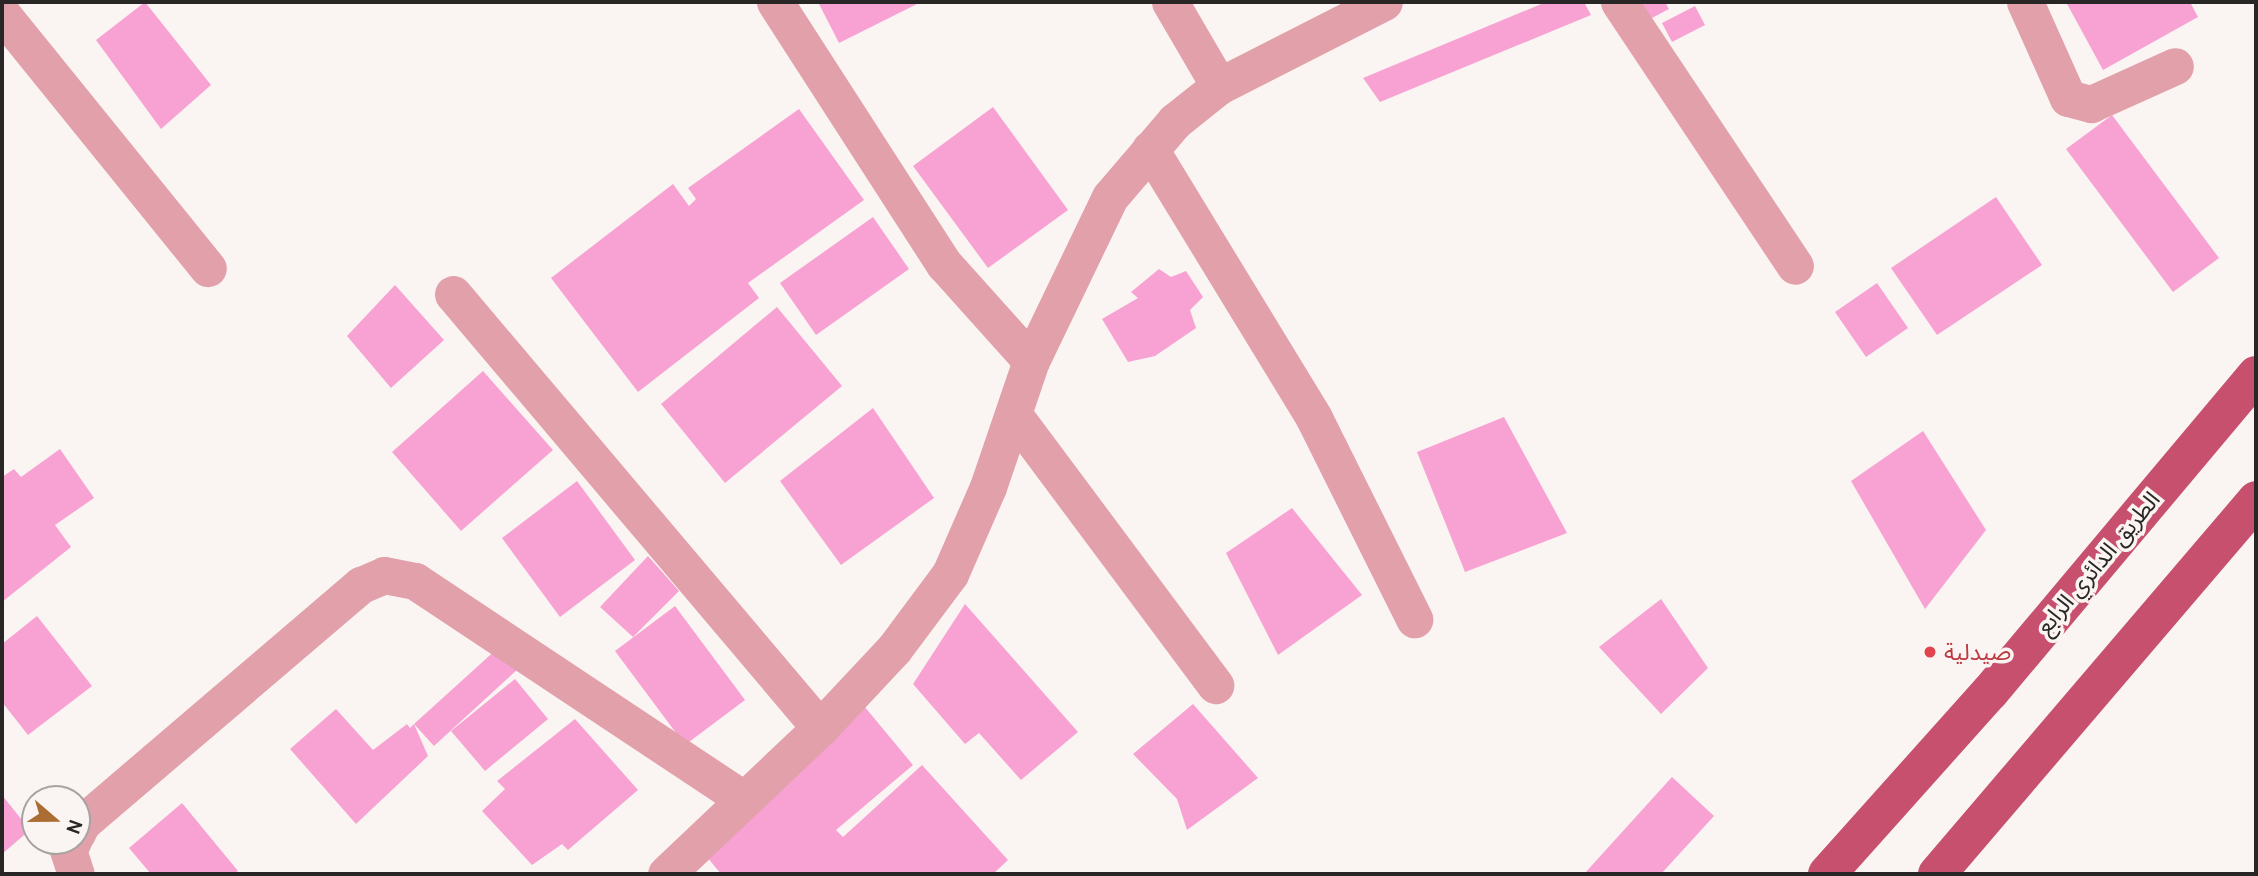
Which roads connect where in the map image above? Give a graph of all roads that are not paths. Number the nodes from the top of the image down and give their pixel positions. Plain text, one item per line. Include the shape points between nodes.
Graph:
1 (775, 2) edge
2 (1170, 2) edge
3 (1384, 2) edge
4 (1619, 2) edge
5 (2025, 2) edge
6 (2, 14) edge
7 (2175, 66) dead end
8 (1219, 86) junction
9 (1150, 149) junction
10 (1795, 266) dead end
11 (208, 268) dead end
12 (453, 295) dead end
13 (1031, 361) junction
14 (2256, 375) edge
15 (1014, 415) junction
16 (2256, 500) edge
17 (1414, 619) dead end
18 (1215, 685) dead end
19 (820, 729) junction
20 (742, 799) junction
21 (91, 816) edge
22 (70, 855) edge
23 (679, 870) edge
24 (76, 874) edge
25 (1827, 874) edge
26 (1937, 874) edge

1 - 13 street via 944,264
2 - 8 street
3 - 8 street
4 - 10 street
5 - 7 street via 2067,98 2091,104
6 - 11 street
8 - 9 street via 1175,121
9 - 13 street via 1110,197
9 - 17 street via 1314,418
12 - 19 street
13 - 15 street
14 - 25 main road, الطريق الدائري الرابع via 1990,692
15 - 18 street
15 - 19 street via 950,574 894,649
16 - 26 main road
19 - 20 street
20 - 21 street via 415,582 384,575 361,585
20 - 23 street
22 - 24 street

